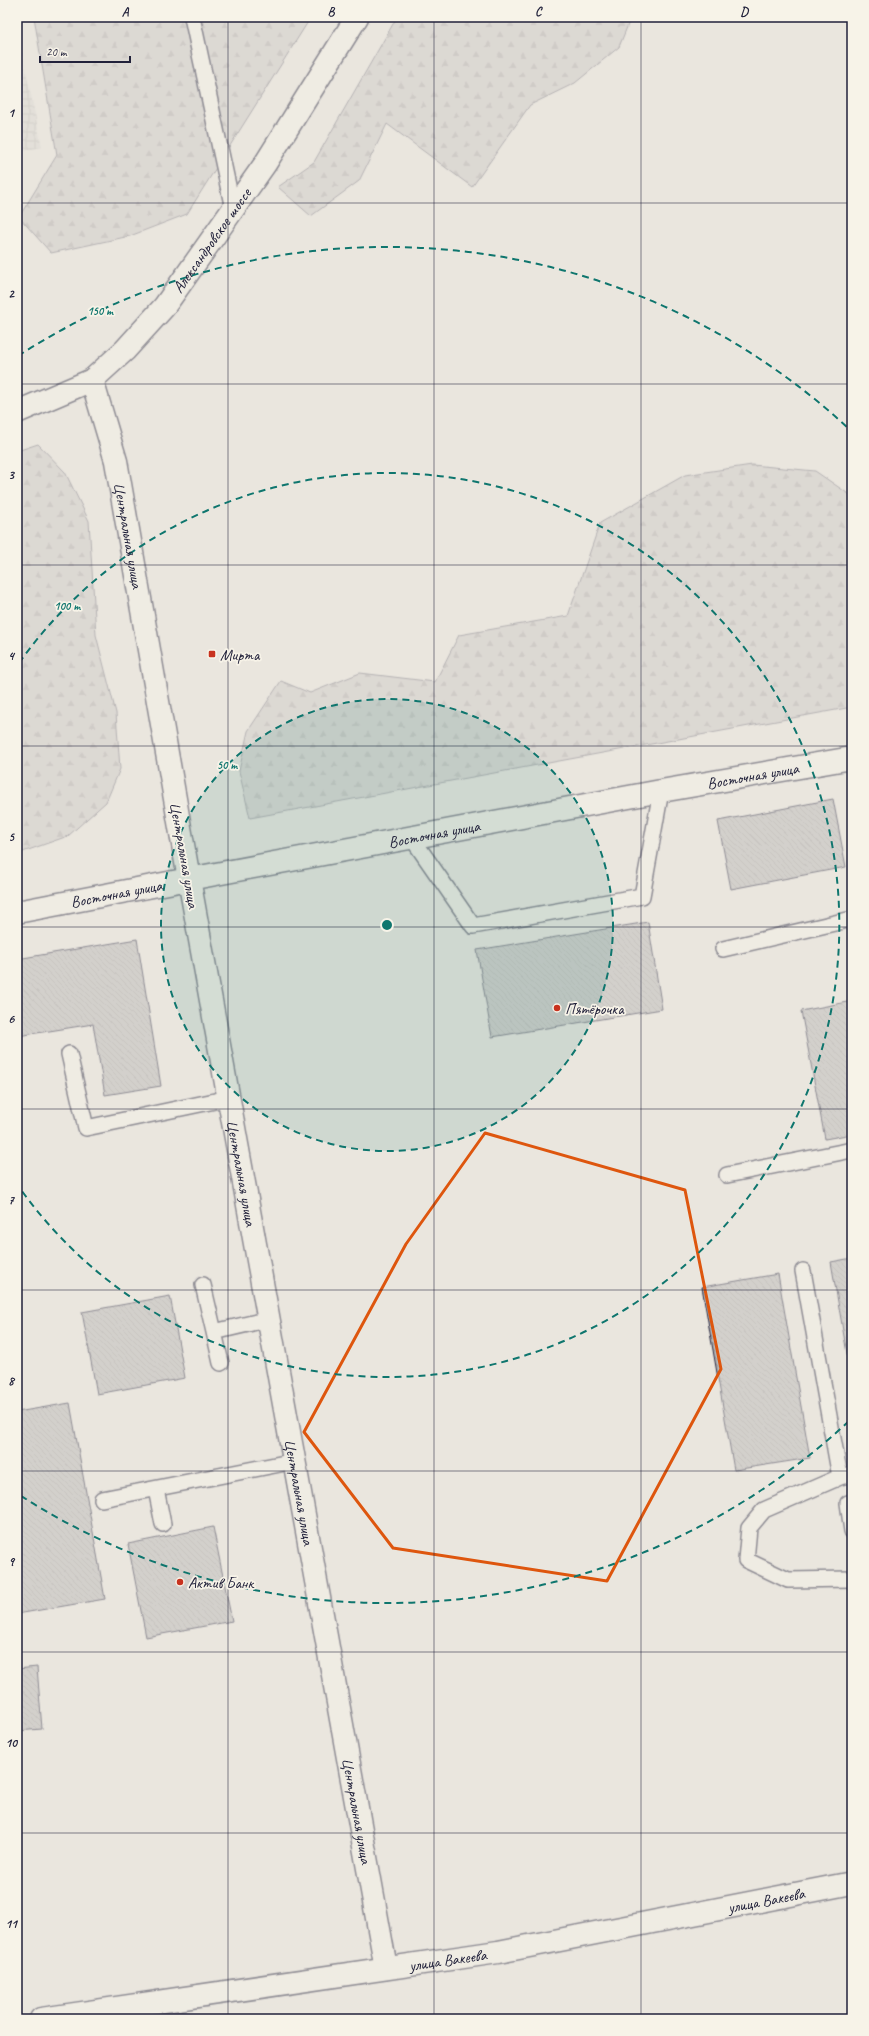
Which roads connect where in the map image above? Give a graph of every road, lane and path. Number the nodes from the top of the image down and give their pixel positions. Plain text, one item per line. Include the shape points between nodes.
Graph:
1 (192, 17) edge
2 (357, 17) edge
3 (233, 209) junction
4 (92, 380) junction
5 (17, 412) edge
6 (852, 758) edge
7 (661, 791) junction
8 (412, 838) junction
9 (190, 879) junction
10 (17, 912) edge
11 (852, 919) edge
12 (724, 949) dead end
13 (69, 1054) dead end
14 (229, 1098) junction
15 (852, 1150) edge
16 (727, 1175) dead end
17 (803, 1271) dead end
18 (203, 1285) dead end
19 (269, 1319) junction
20 (214, 1332) junction
21 (221, 1363) dead end
22 (295, 1461) junction
23 (846, 1476) edge
24 (156, 1488) junction
25 (102, 1499) dead end
26 (848, 1503) dead end
27 (163, 1524) dead end
28 (852, 1531) edge
29 (852, 1579) edge
30 (852, 1883) edge
31 (386, 1968) junction
32 (41, 2019) edge

1 - 3 lane
2 - 3 street, Александровское шоссе via 265,164
3 - 4 street, Александровское шоссе via 164,307 125,350
4 - 5 street, Александровское шоссе
4 - 9 street, Центральная улица via 116,461
6 - 7 street, Восточная улица
7 - 8 street, Восточная улица
7 - 8 lane via 642,896 473,926
8 - 9 street, Восточная улица
9 - 10 street, Восточная улица
9 - 14 street, Центральная улица
11 - 12 lane
13 - 14 lane via 86,1128
14 - 19 street, Центральная улица
15 - 16 lane
17 - 23 lane
18 - 20 lane
19 - 20 lane
19 - 22 street, Центральная улица
20 - 21 lane
22 - 24 lane
22 - 31 street, Центральная улица
23 - 29 lane via 764,1510 749,1528 746,1560 788,1580
24 - 25 lane
24 - 27 lane
26 - 28 lane
30 - 31 street, улица Вакеева via 498,1952
31 - 32 street, улица Вакеева

